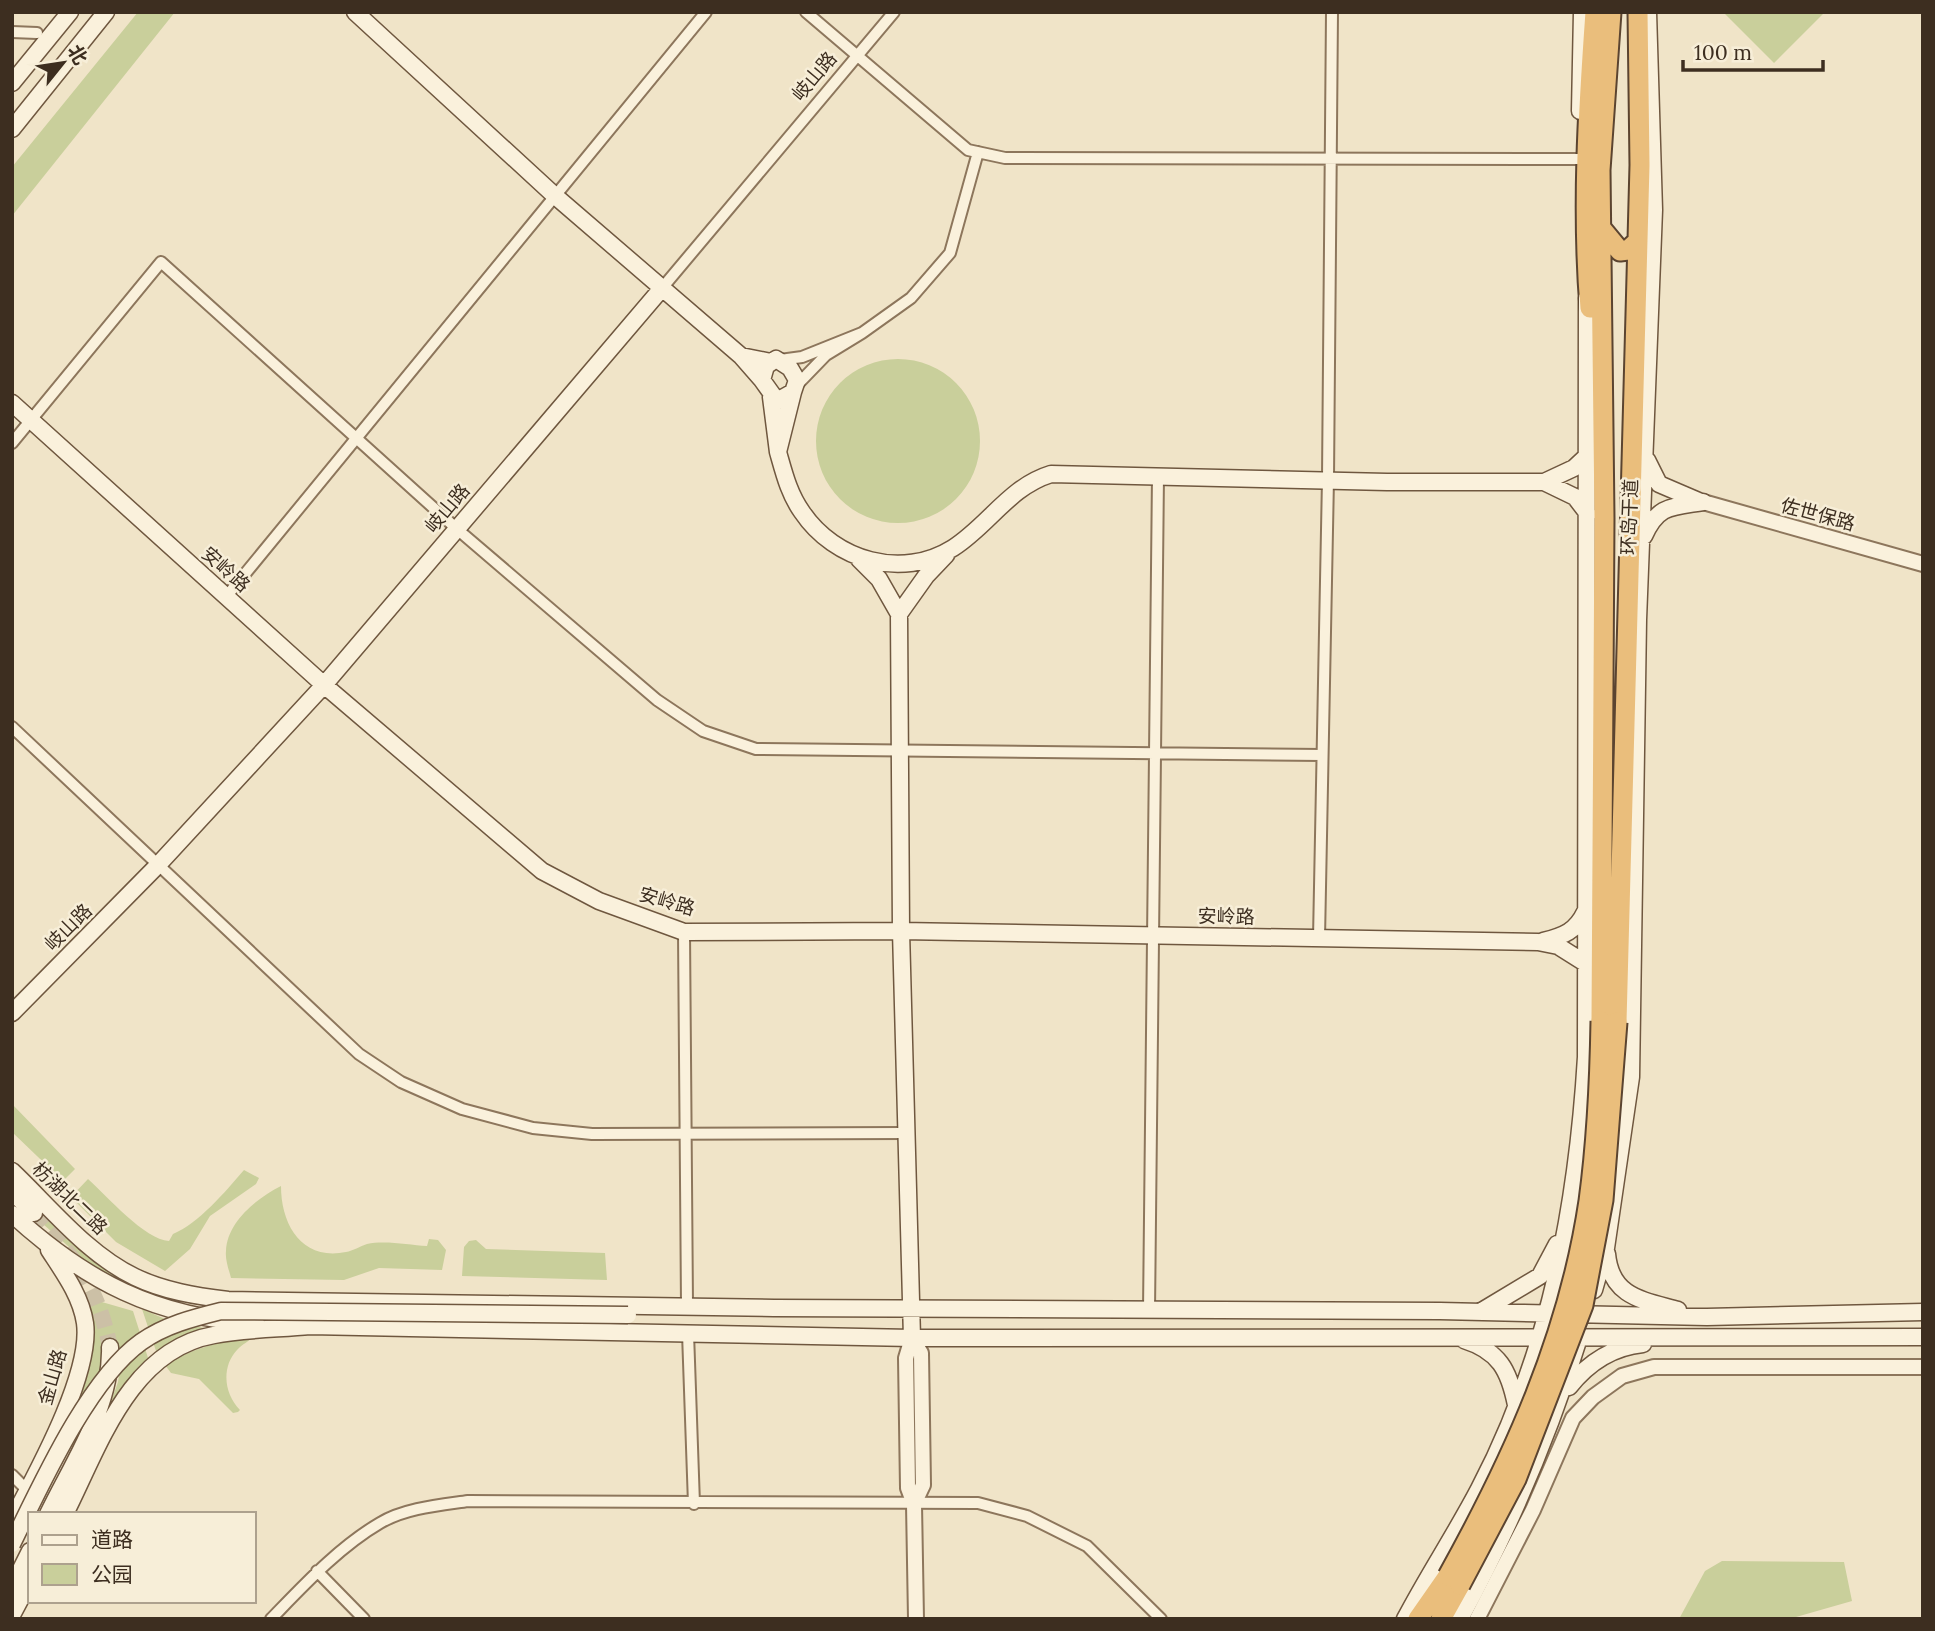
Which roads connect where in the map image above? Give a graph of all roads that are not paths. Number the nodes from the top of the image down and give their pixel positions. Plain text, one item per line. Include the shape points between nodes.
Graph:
1 (69, 12) edge
2 (106, 12) edge
3 (706, 12) edge
4 (806, 12) edge
5 (894, 12) edge
6 (1332, 12) edge
7 (1582, 12) edge
8 (1595, 12) edge
9 (1611, 12) edge
10 (1638, 12) edge
11 (1648, 12) edge
12 (360, 14) edge
13 (12, 32) edge
14 (37, 33) dead end
15 (858, 57) junction
16 (12, 83) edge
17 (12, 129) edge
18 (978, 152) junction
19 (1581, 159) junction
20 (1332, 160) junction
21 (554, 195) junction
22 (1601, 228) junction
23 (1638, 241) junction
24 (1587, 271) junction
25 (663, 287) junction
26 (1636, 308) junction
27 (1602, 319) junction
28 (862, 333) junction
29 (741, 356) junction
30 (776, 361) junction
31 (762, 380) junction
32 (795, 389) junction
33 (771, 397) junction
34 (12, 403) edge
35 (1602, 403) junction
36 (31, 420) junction
37 (356, 438) junction
38 (12, 443) edge
39 (778, 452) junction
40 (1589, 454) junction
41 (1645, 457) junction
42 (1158, 476) junction
43 (1328, 480) junction
44 (1544, 482) junction
45 (1703, 502) junction
46 (1588, 514) junction
47 (457, 529) junction
48 (1642, 541) junction
49 (952, 548) junction
50 (859, 559) junction
51 (1923, 565) edge
52 (226, 597) junction
53 (899, 614) junction
54 (324, 685) junction
55 (12, 727) edge
56 (899, 752) junction
57 (1154, 754) junction
58 (1322, 755) junction
59 (157, 866) junction
60 (1586, 911) junction
61 (901, 931) junction
62 (684, 932) junction
63 (1151, 935) junction
64 (1319, 938) junction
65 (1538, 942) junction
66 (1585, 963) junction
67 (12, 1013) edge
68 (1609, 1021) junction
69 (687, 1133) junction
70 (906, 1133) junction
71 (12, 1171) edge
72 (12, 1192) edge
73 (34, 1213) tunnel mouth
74 (12, 1214) edge
75 (1568, 1215) junction
76 (46, 1245) junction
77 (1606, 1248) junction
78 (687, 1305) junction
79 (774, 1308) junction
80 (911, 1309) junction
81 (1149, 1311) junction
82 (1479, 1312) junction
83 (1923, 1312) edge
84 (1587, 1313) junction
85 (1546, 1314) junction
86 (1707, 1317) junction
87 (310, 1325) junction
88 (688, 1333) junction
89 (1452, 1336) junction
90 (1539, 1336) junction
91 (1580, 1336) junction
92 (1923, 1337) edge
93 (912, 1338) junction
94 (1701, 1338) junction
95 (110, 1347) tunnel mouth
96 (1923, 1367) edge
97 (1561, 1398) junction
98 (1516, 1405) junction
99 (12, 1475) edge
100 (27, 1490) junction
101 (694, 1504) junction
102 (914, 1504) junction
103 (49, 1512) edge
104 (66, 1512) edge
105 (12, 1520) edge
106 (12, 1545) edge
107 (28, 1554) edge
108 (317, 1572) junction
109 (28, 1585) edge
110 (12, 1587) edge
111 (1450, 1603) edge
112 (12, 1615) edge
113 (271, 1619) edge
114 (364, 1619) edge
115 (916, 1619) edge
116 (1161, 1619) edge
117 (1405, 1619) edge
118 (1420, 1619) edge
119 (1477, 1619) edge

1 - 16 main road
2 - 17 main road
3 - 21 street
4 - 15 street
5 - 15 street, 岐山路
6 - 20 street
7 - 19 main road
8 - 24 highway
9 - 22 highway, 环岛干道 via 1600,170
10 - 23 highway, 环岛干道
11 - 41 main road via 1654,210
12 - 21 main road
13 - 14 street
15 - 18 street via 968,150
15 - 25 street, 岐山路
18 - 20 street via 1005,158
18 - 28 street via 950,253 911,298
19 - 20 street
19 - 24 main road
20 - 43 street
21 - 25 main road
21 - 37 street
22 - 23 highway via 1620,251
22 - 27 highway, 环岛干道
23 - 26 highway, 环岛干道
24 - 35 highway
24 - 40 main road
25 - 29 main road
25 - 47 main road, 岐山路
26 - 27 highway via 1623,299 1613,302
26 - 68 highway, 环岛干道
27 - 35 highway, 环岛干道
28 - 30 street via 802,357
28 - 32 street via 826,355
29 - 30 main road
29 - 31 main road
30 - 31 main road
30 - 32 main road via 795,375
31 - 33 main road
32 - 33 main road via 782,400
32 - 39 main road
33 - 39 main road
34 - 36 main road, 安岭路
35 - 68 highway, 环岛干道
36 - 37 street via 161,262
36 - 38 street
36 - 52 main road, 安岭路
37 - 47 street
37 - 52 street
39 - 50 main road via 802,513
40 - 44 main road via 1574,468
40 - 46 main road
41 - 45 main road via 1659,484
41 - 48 main road
42 - 43 main road
42 - 49 main road via 1068,472 1032,480
42 - 57 street
43 - 44 main road
43 - 58 street
44 - 46 main road via 1575,497
45 - 48 main road via 1666,507 1651,520
45 - 51 street, 佐世保路
46 - 60 main road
47 - 54 main road, 岐山路
47 - 56 street via 657,700 703,731 756,749
48 - 77 main road via 1631,1077
49 - 50 main road via 930,558 896,564
49 - 53 main road
50 - 53 main road via 879,579
52 - 54 main road, 安岭路
53 - 56 main road
54 - 59 main road, 岐山路
54 - 62 main road, 安岭路 via 542,871 599,901
55 - 59 street
56 - 57 street
56 - 61 main road
57 - 58 street
57 - 63 street
58 - 64 street
59 - 67 main road, 岐山路
59 - 69 street via 359,1054 401,1082 462,1109 533,1128 592,1134
60 - 65 main road via 1579,925 1563,937
60 - 66 main road
61 - 62 main road, 安岭路
61 - 63 main road, 安岭路
61 - 70 main road
62 - 69 street
63 - 64 main road, 安岭路
63 - 81 street
64 - 65 main road, 安岭路
65 - 66 main road via 1558,946
66 - 75 main road via 1582,1121
68 - 111 highway, bridge via 1588,1203 1564,1314 1529,1416
69 - 70 street
69 - 78 street
70 - 80 main road
71 - 78 main road, 枋湖北二路 via 100,1254 134,1277 173,1291 228,1300
72 - 73 main road
74 - 76 main road
75 - 82 main road via 1540,1276
75 - 85 main road
76 - 87 main road via 106,1285 149,1305 218,1321
76 - 100 main road, 金山路 via 74,1289 85,1324 82,1357 63,1416
77 - 84 main road
77 - 86 main road via 1608,1272 1623,1291
78 - 79 main road, 枋湖北二路
79 - 80 main road
79 - 106 main road, bridge via 628,1315 221,1311 192,1318 141,1342 120,1361 45,1475
80 - 81 main road
80 - 93 main road
81 - 82 main road
82 - 85 main road
83 - 86 main road
84 - 85 main road
84 - 86 main road
84 - 91 main road
85 - 90 main road
87 - 88 main road
87 - 104 main road via 213,1335 166,1356 125,1395
88 - 93 main road
88 - 101 street
89 - 90 main road
89 - 93 main road
89 - 98 main road via 1480,1345 1501,1360 1511,1377
90 - 91 main road
90 - 98 main road
91 - 94 main road
91 - 97 main road
92 - 94 main road
93 - 102 street via 905,1358 908,1488
94 - 97 main road via 1634,1344 1607,1353 1581,1372
95 - 103 main road via 111,1367 103,1400
96 - 119 street via 1654,1367 1622,1376 1573,1418 1533,1510
97 - 111 main road via 1486,1571
98 - 117 main road via 1480,1488
99 - 100 street
100 - 105 main road, 金山路
101 - 102 street
101 - 108 street via 468,1501 427,1507 381,1522
102 - 115 street
102 - 116 street via 978,1503 1027,1516 1087,1546
107 - 110 main road
108 - 113 street
108 - 114 street
109 - 112 main road
111 - 118 highway

